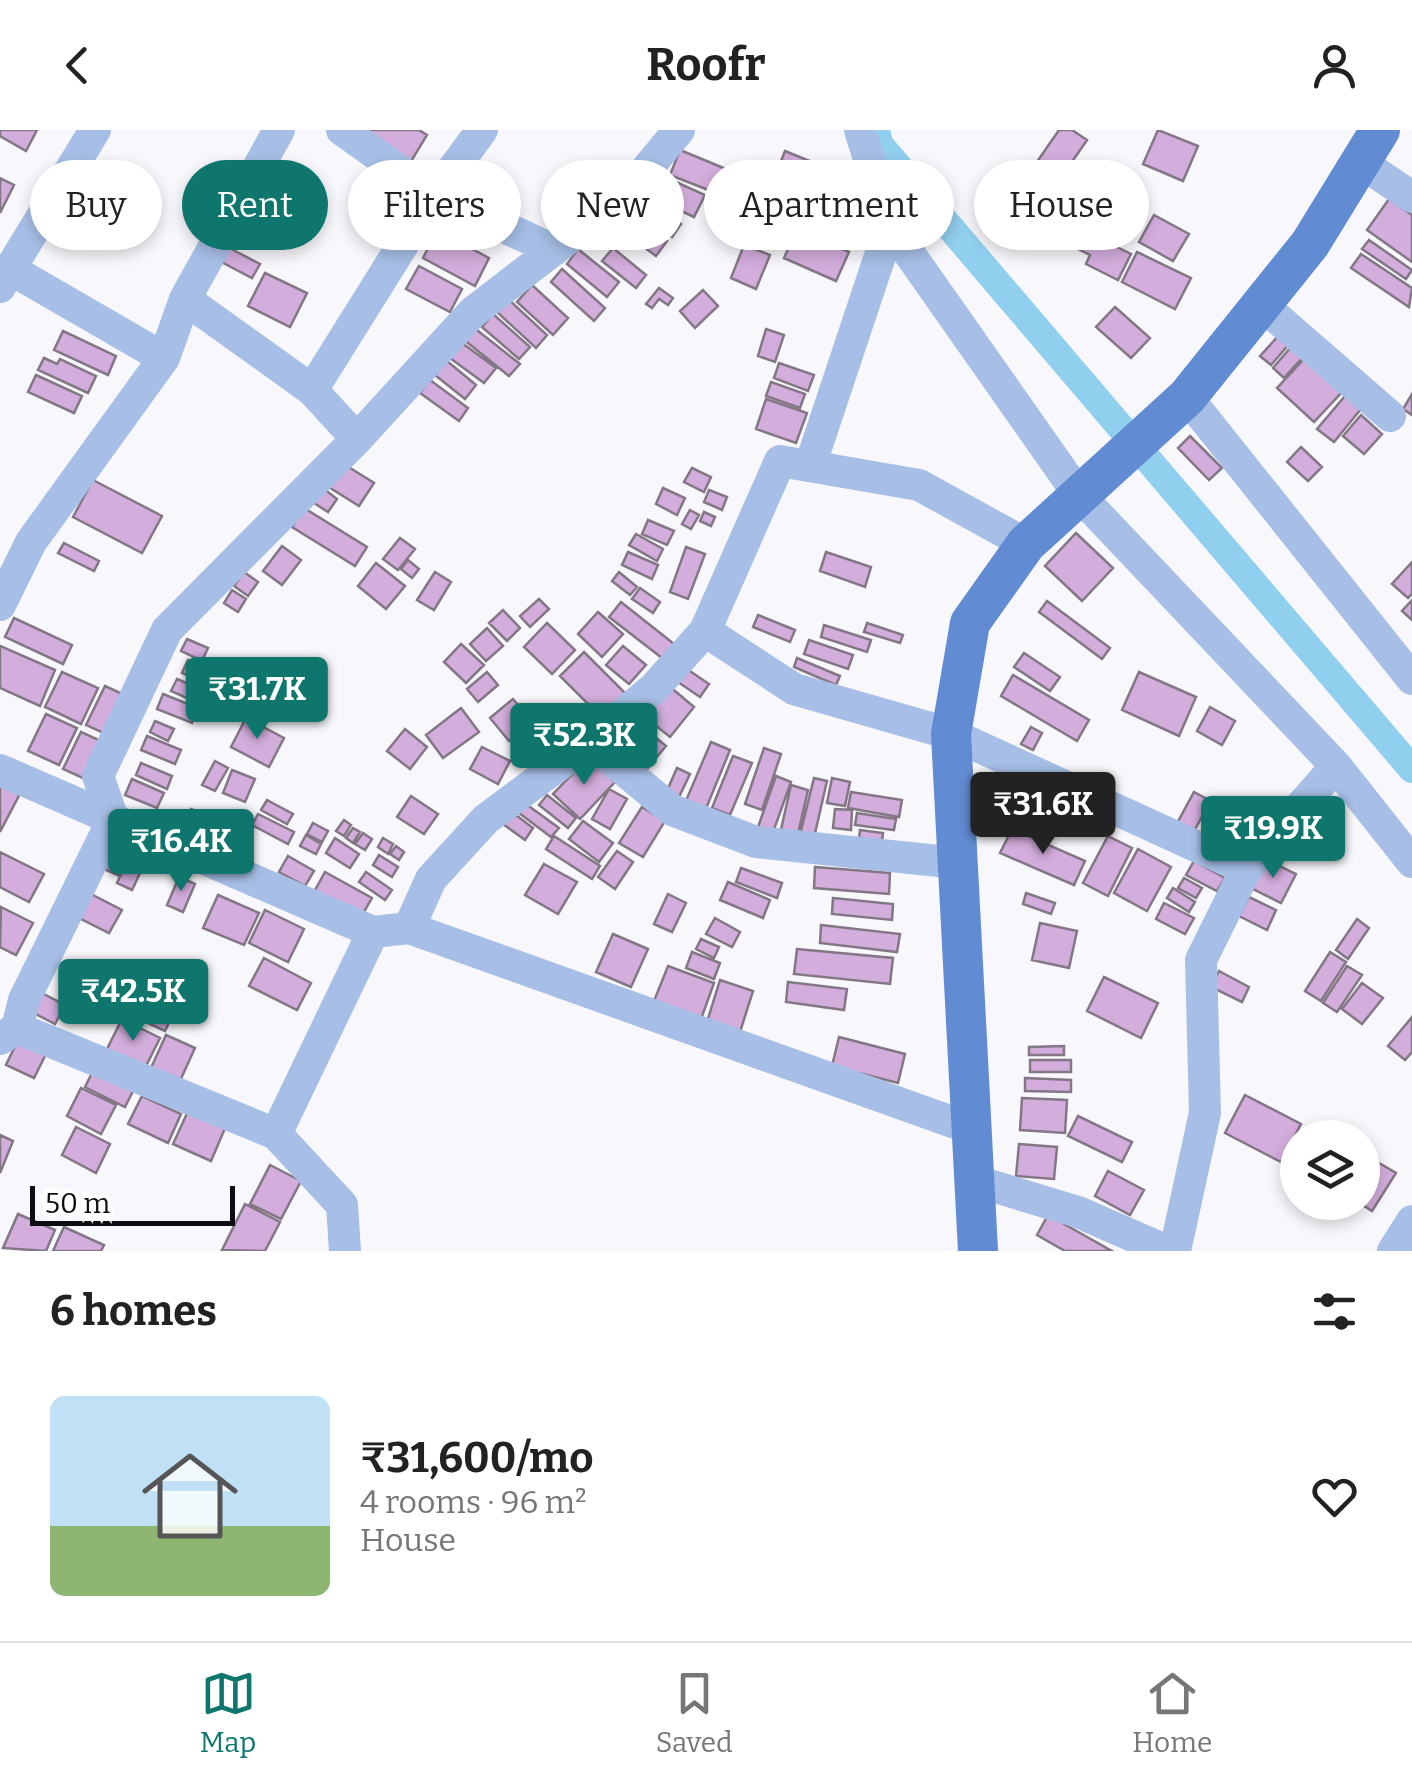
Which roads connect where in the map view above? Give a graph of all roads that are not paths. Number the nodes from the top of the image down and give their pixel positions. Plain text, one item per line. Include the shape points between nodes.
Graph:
1 (95, 130) edge
2 (279, 130) edge
3 (342, 130) edge
4 (482, 130) edge
5 (679, 130) edge
6 (860, 130) edge
7 (1370, 146) edge
8 (384, 160) edge
9 (460, 160) edge
10 (654, 160) edge
11 (869, 160) edge
12 (1412, 198) edge
13 (400, 250) edge
14 (554, 250) edge
15 (882, 250) edge
16 (908, 250) edge
17 (5, 278) edge
18 (185, 298) junction
19 (1261, 304) junction
20 (164, 358) junction
21 (312, 390) junction
22 (1183, 400) junction
23 (1390, 416) dead end
24 (357, 439) junction
25 (810, 466) junction
26 (1085, 489) junction
27 (1026, 544) junction
28 (0, 605) edge
29 (704, 631) junction
30 (1411, 676) edge
31 (951, 734) junction
32 (590, 742) junction
33 (1336, 766) junction
34 (0, 770) edge
35 (113, 819) junction
36 (1412, 862) edge
37 (958, 863) junction
38 (1246, 870) junction
39 (409, 928) junction
40 (373, 932) junction
41 (8, 1034) edge
42 (972, 1129) junction
43 (276, 1134) junction
44 (976, 1181) junction
45 (1412, 1221) edge
46 (345, 1251) edge
47 (978, 1251) edge
48 (1167, 1251) edge
49 (1175, 1251) edge
50 (1393, 1251) edge

1 - 17 street
2 - 18 street
3 - 8 street
4 - 9 street
5 - 10 street
6 - 11 street
7 - 12 street
7 - 19 main road via 1310,244
13 - 21 street
14 - 24 street via 472,314
15 - 25 street
16 - 26 street
17 - 20 street
18 - 20 street
18 - 21 street
19 - 22 main road
19 - 23 street
20 - 28 street via 31,542
21 - 24 street
22 - 26 main road
22 - 30 street
24 - 35 street via 167,630 98,776
25 - 27 street via 919,485
25 - 29 street via 780,460
26 - 27 main road
26 - 33 street
27 - 31 main road via 970,624
29 - 31 street via 794,689
29 - 32 street via 654,688
31 - 37 main road
31 - 38 street
32 - 37 street via 672,810 756,842
32 - 39 street via 486,820 431,880
33 - 36 street
33 - 38 street
34 - 35 street
35 - 40 street
35 - 41 street
37 - 42 main road
38 - 49 street via 1201,960 1205,1113
39 - 40 street
39 - 42 street
40 - 43 street
41 - 43 street
42 - 44 main road
43 - 46 street via 342,1205
44 - 47 main road
44 - 48 street via 1078,1212
45 - 50 street

